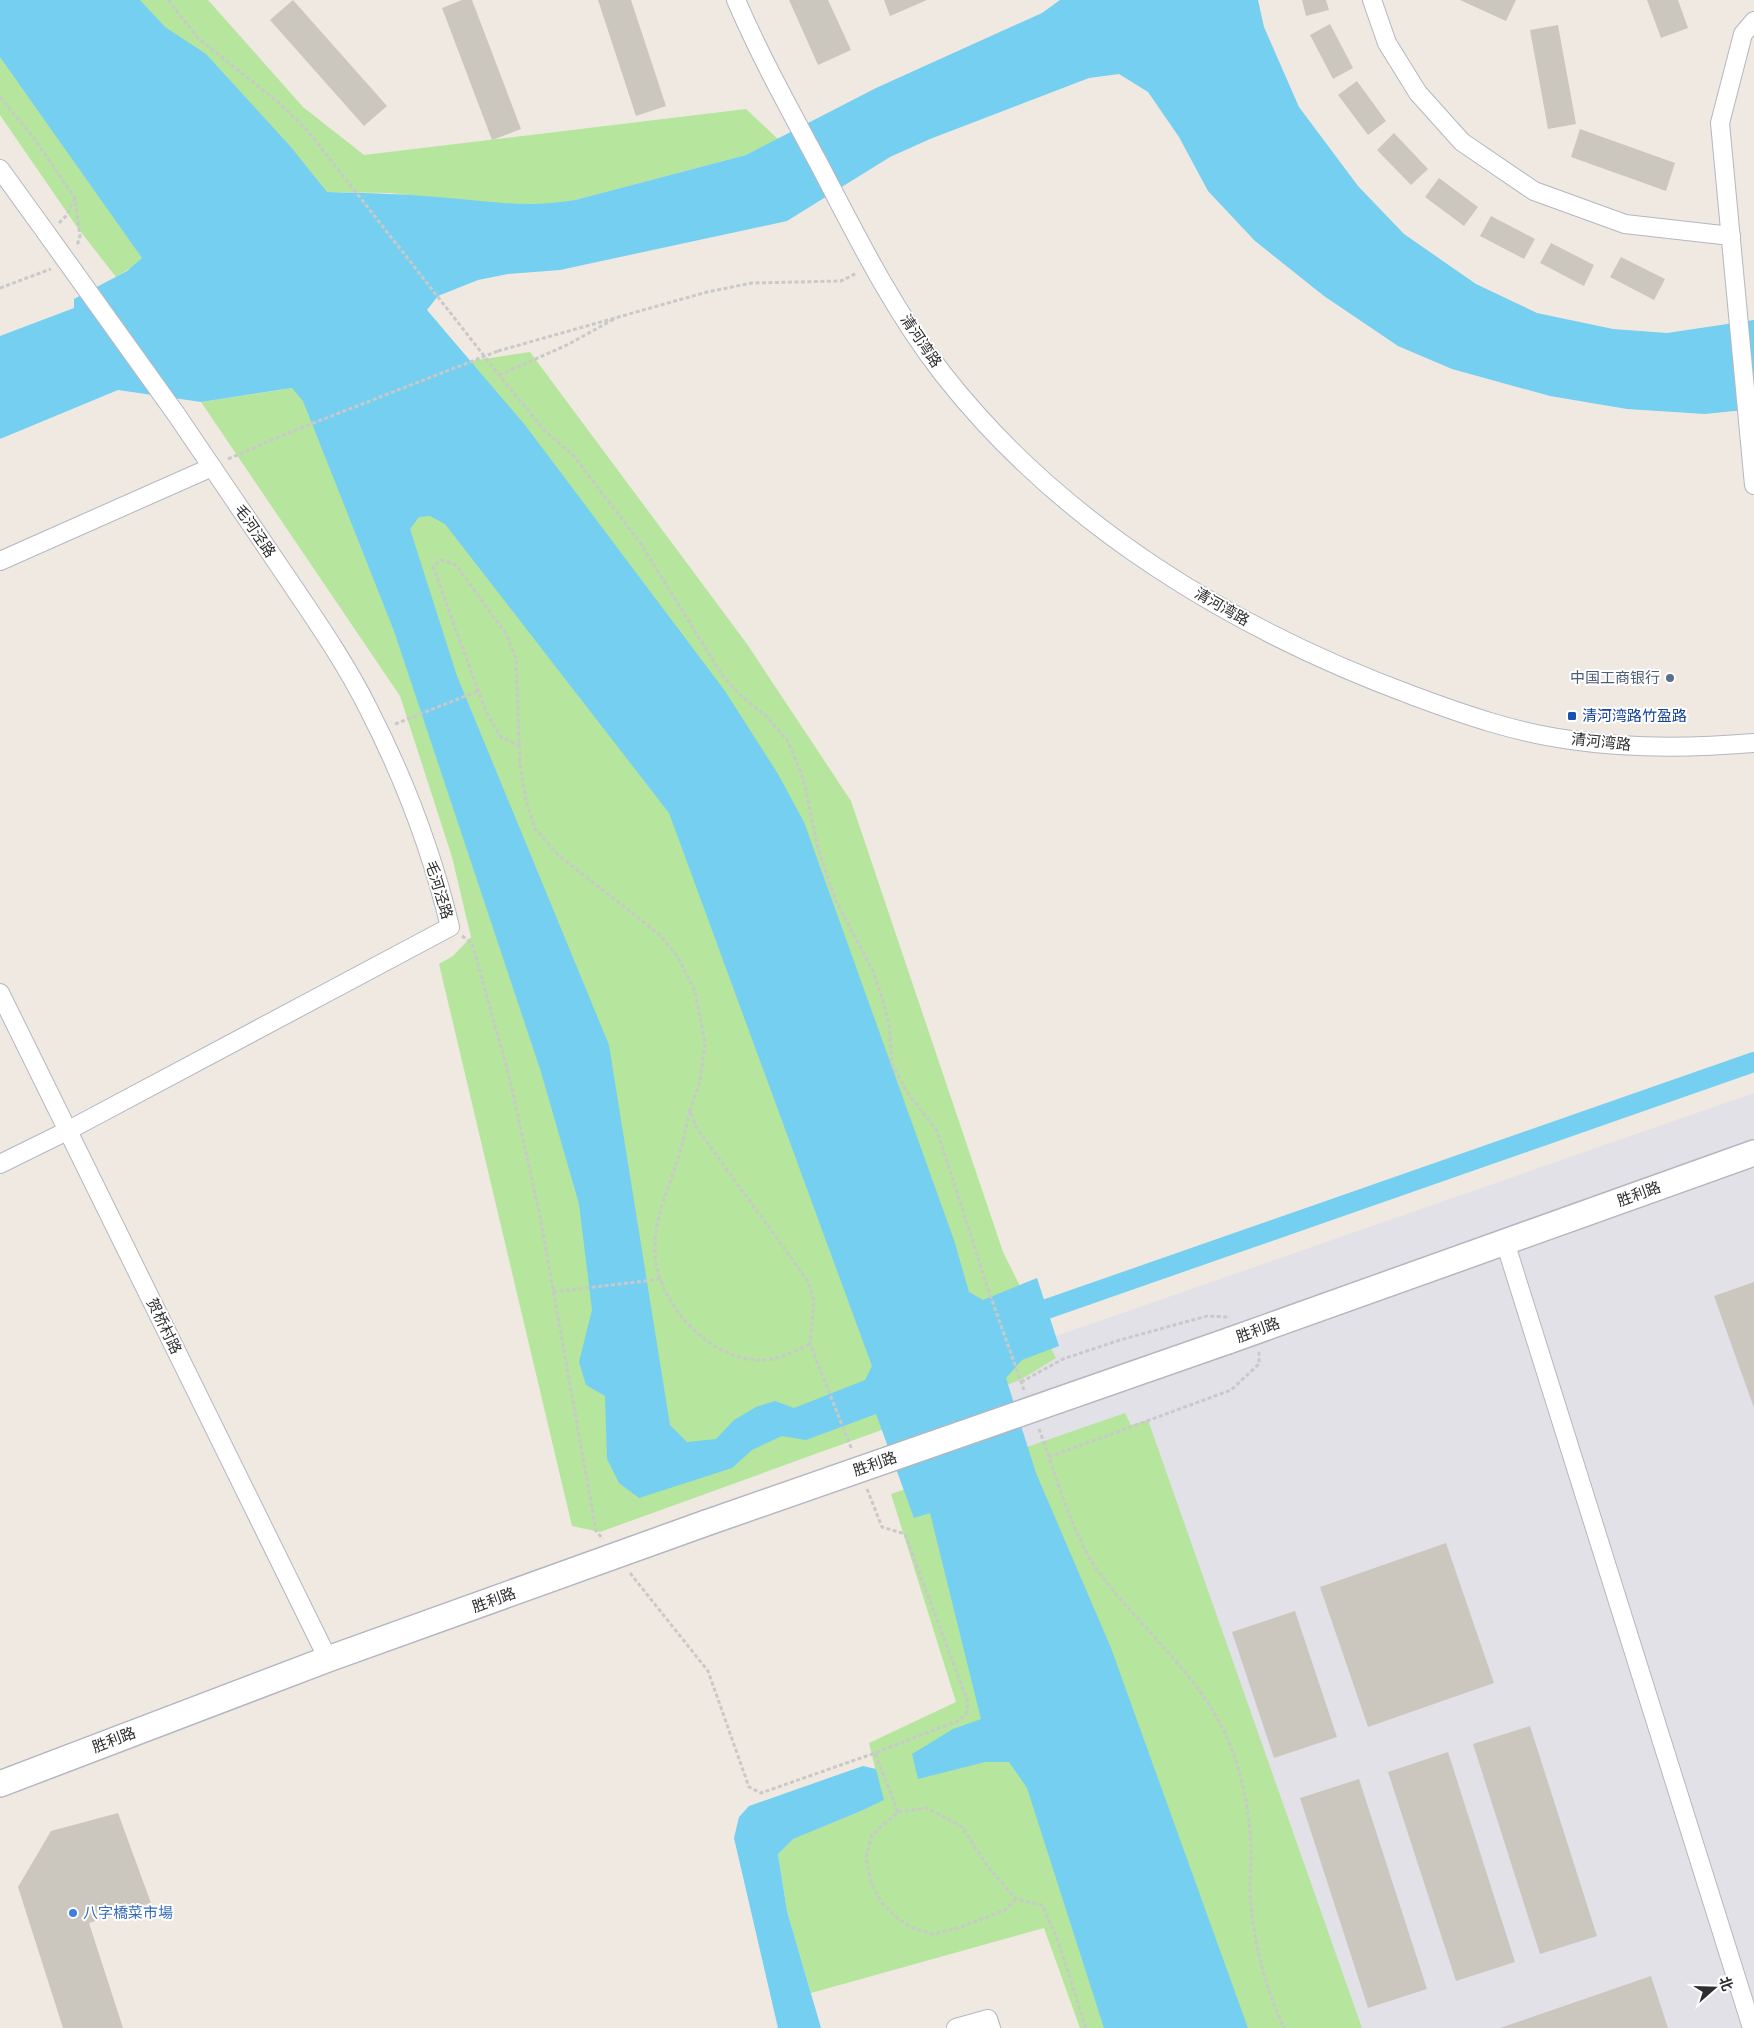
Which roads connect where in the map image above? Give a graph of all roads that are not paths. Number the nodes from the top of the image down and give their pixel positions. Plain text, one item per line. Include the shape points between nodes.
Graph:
1 (736, 0) edge
2 (1372, 0) edge
3 (1754, 21) edge
4 (0, 169) edge
5 (1731, 236) junction
6 (212, 467) junction
7 (1754, 485) edge
8 (0, 561) edge
9 (1754, 743) edge
10 (0, 994) edge
11 (67, 1131) junction
12 (1754, 1152) edge
13 (0, 1164) edge
14 (1505, 1242) junction
15 (328, 1659) junction
16 (0, 1784) edge
17 (956, 2028) edge
18 (991, 2028) edge
19 (1752, 2028) edge

1 - 9 street, 清河湾路 via 842,209 892,298 942,372 982,420 1026,464 1125,546 1229,612 1362,677 1451,710 1568,740 1622,746 1706,747
2 - 5 street via 1387,43 1418,93 1462,142 1534,192 1625,224
3 - 5 street via 1743,34 1720,123
4 - 6 street, 毛河泾路, bridge
5 - 7 street
6 - 8 street
6 - 11 street, 毛河泾路 via 368,706 393,761 440,888 450,926
10 - 11 street, 贺桥村路
11 - 13 street
11 - 15 street, 贺桥村路
12 - 14 main road, 胜利路
14 - 15 main road, 胜利路, bridge
14 - 19 street
15 - 16 main road, 胜利路
17 - 18 street via 988,2019

